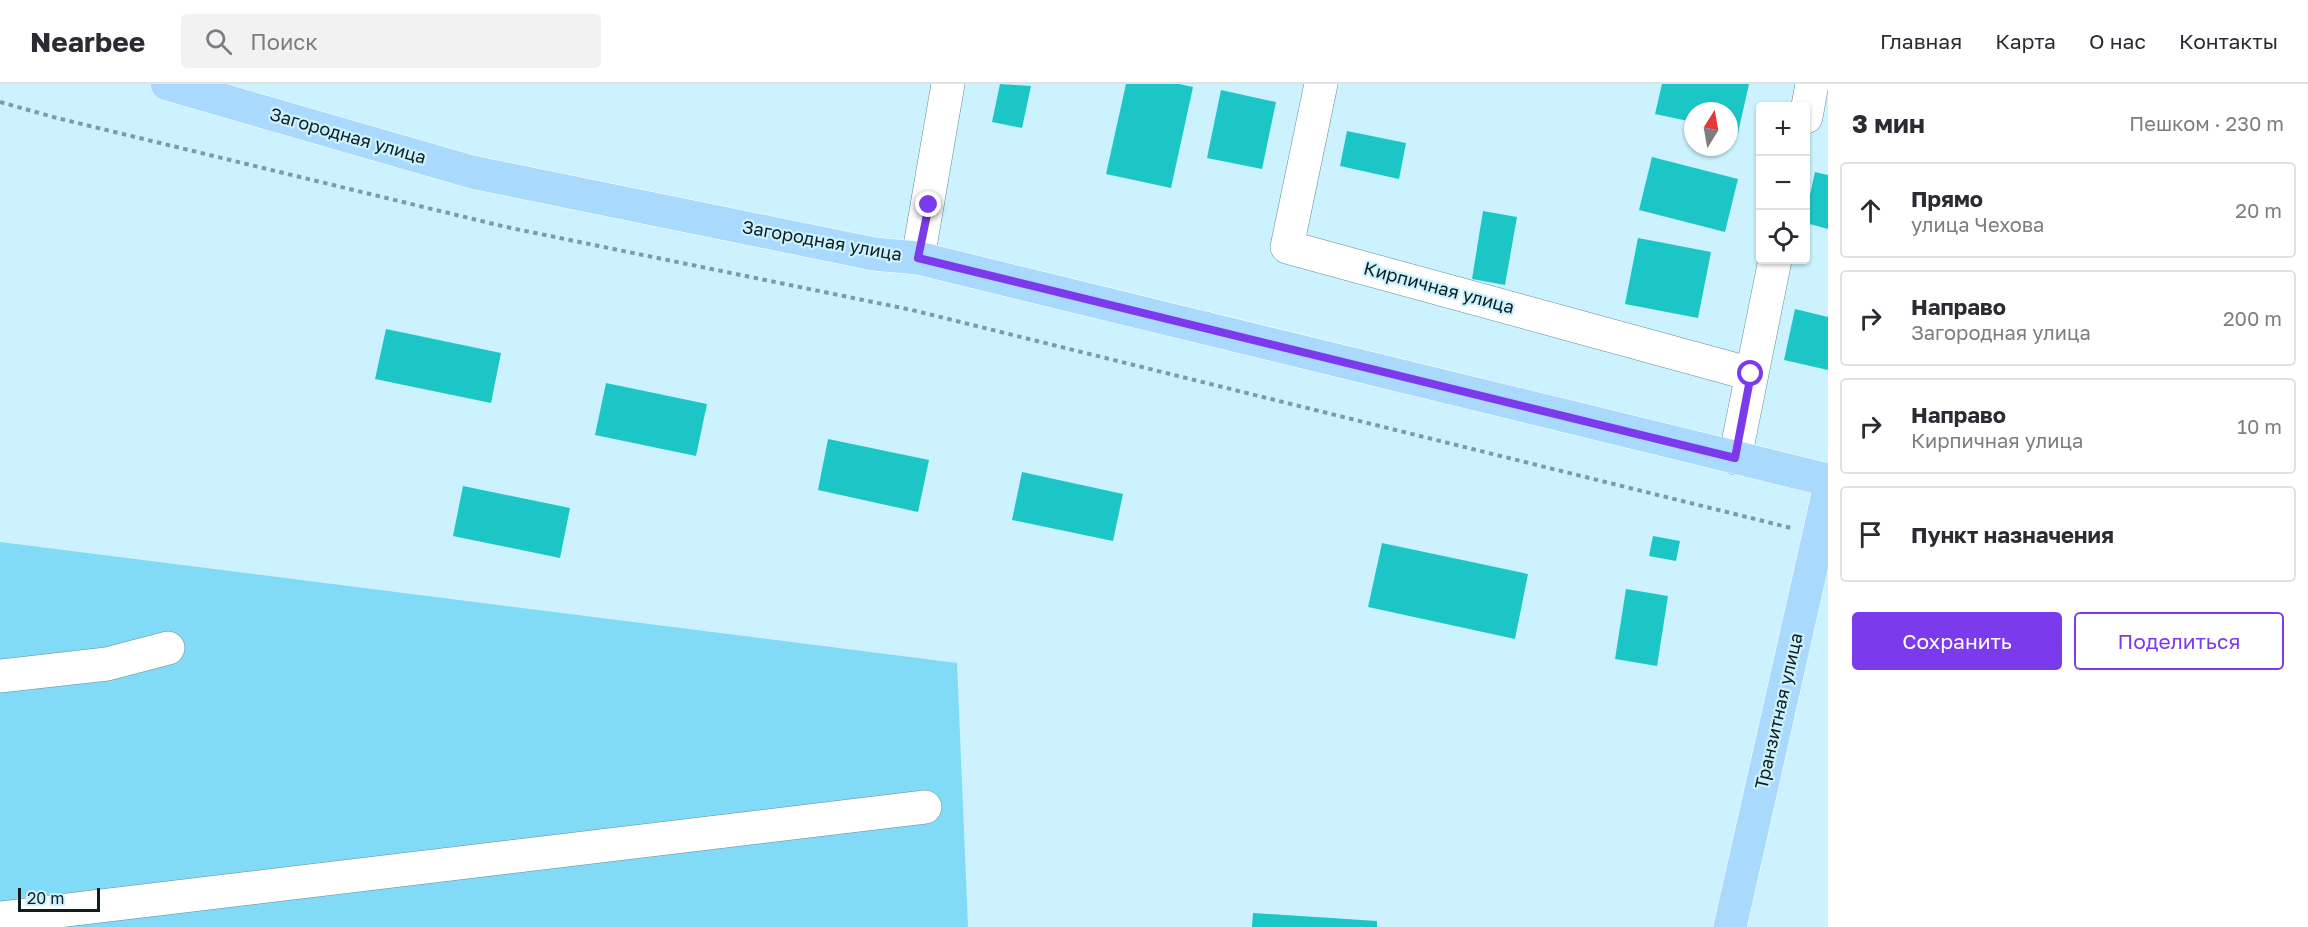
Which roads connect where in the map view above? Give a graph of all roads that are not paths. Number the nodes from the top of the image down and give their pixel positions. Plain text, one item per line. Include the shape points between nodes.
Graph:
1 (167, 84) edge
2 (948, 84) edge
3 (1321, 84) edge
4 (1812, 84) edge
5 (1809, 102) edge
6 (918, 258) junction
7 (1774, 264) edge
8 (1751, 374) junction
9 (1735, 458) junction
10 (1828, 480) edge
11 (1828, 494) edge
12 (168, 648) dead end
13 (0, 676) edge
14 (925, 807) dead end
15 (0, 918) edge
16 (1730, 927) edge

1 - 6 main road, Загородная улица via 472,172 874,254
2 - 6 street
3 - 8 street, Кирпичная улица via 1287,247
4 - 5 street
6 - 9 main road, Загородная улица
7 - 8 street
8 - 9 street
9 - 10 main road, Загородная улица
11 - 16 main road, Транзитная улица
12 - 13 street via 107,664
14 - 15 street

